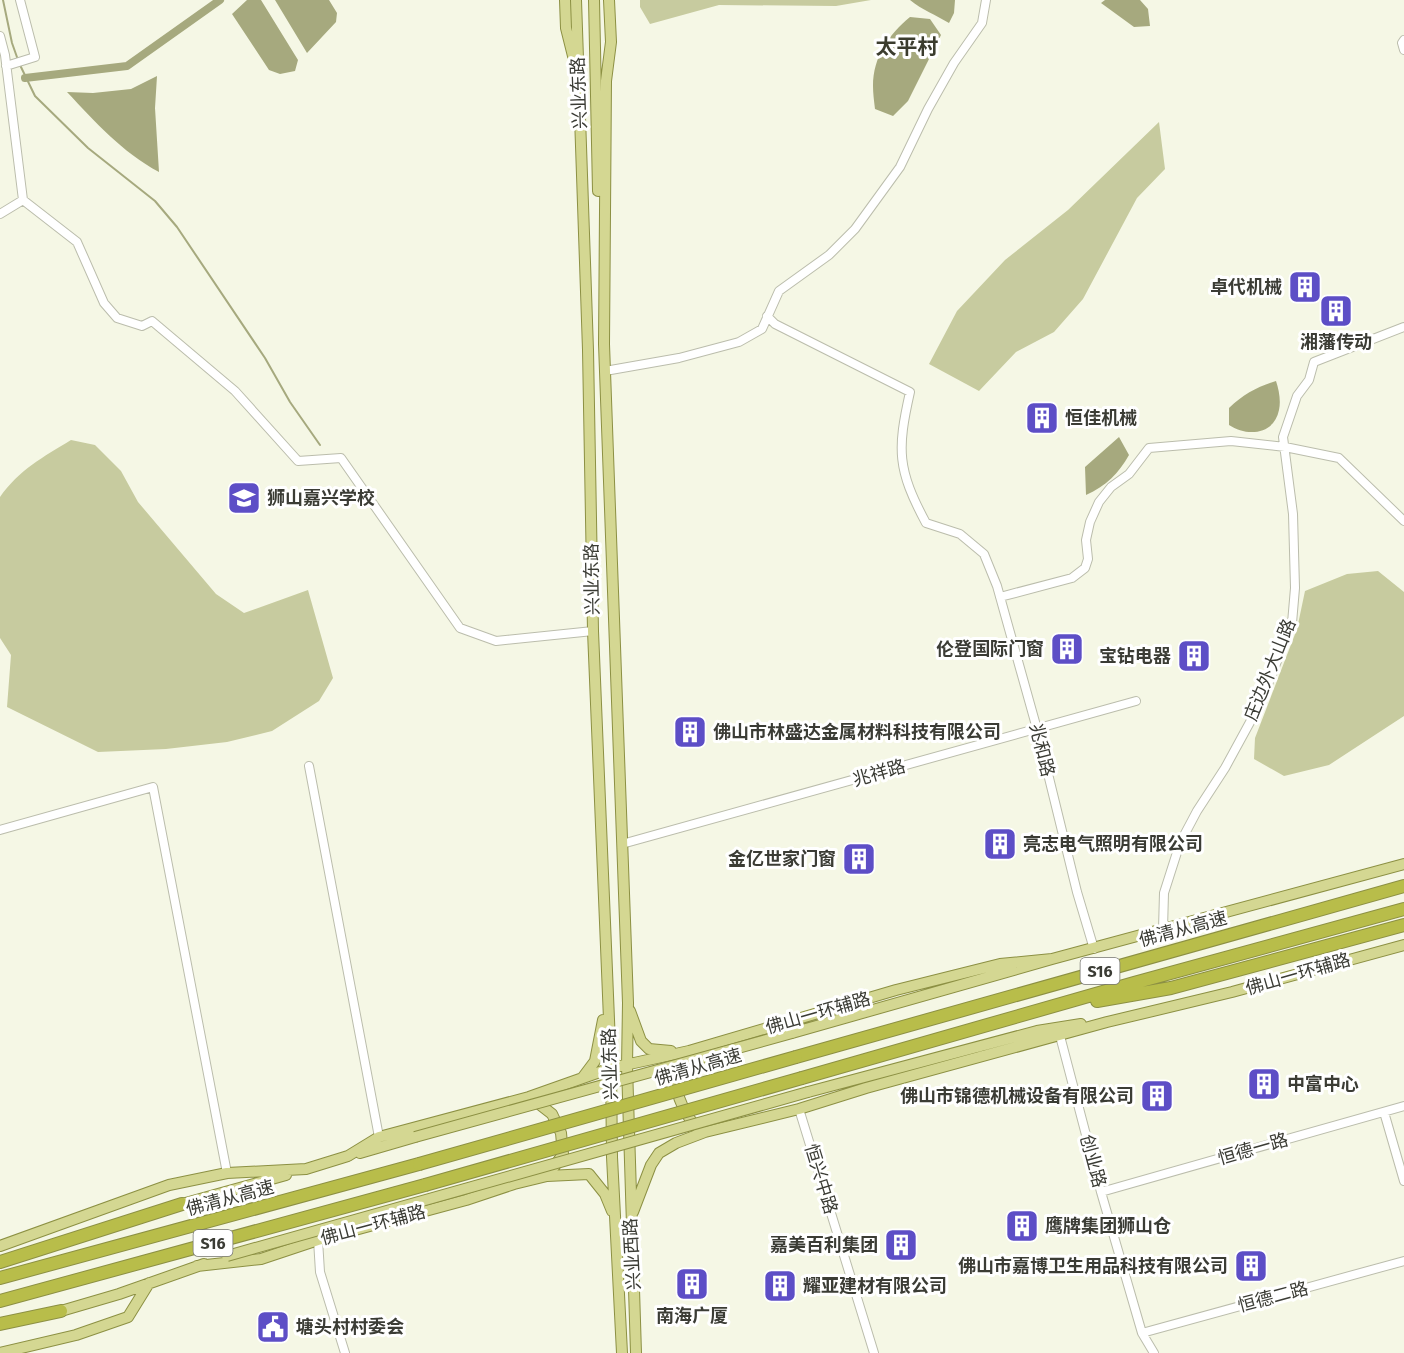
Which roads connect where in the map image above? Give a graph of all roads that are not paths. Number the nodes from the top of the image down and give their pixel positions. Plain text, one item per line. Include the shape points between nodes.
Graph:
1 (20, 0) edge
2 (565, 0) edge
3 (576, 0) edge
4 (594, 0) edge
5 (609, 0) edge
6 (986, 0) edge
7 (0, 36) edge
8 (1404, 39) edge
9 (1404, 51) edge
10 (6, 66) junction
11 (578, 75) junction
12 (23, 200) junction
13 (0, 214) edge
14 (767, 316) junction
15 (1404, 327) edge
16 (604, 344) junction
17 (605, 371) junction
18 (1285, 447) junction
19 (1404, 521) edge
20 (1000, 597) junction
21 (593, 631) junction
22 (1136, 701) dead end
23 (1037, 729) junction
24 (309, 766) dead end
25 (0, 830) edge
26 (622, 844) junction
27 (1404, 864) edge
28 (1404, 886) edge
29 (1404, 909) edge
30 (1404, 925) edge
31 (1163, 929) junction
32 (1404, 945) edge
33 (1094, 949) junction
34 (1052, 959) junction
35 (607, 994) junction
36 (628, 1003) junction
37 (1041, 1010) junction
38 (1107, 1022) junction
39 (1060, 1036) junction
40 (690, 1051) junction
41 (627, 1066) junction
42 (611, 1068) junction
43 (582, 1077) junction
44 (529, 1097) junction
45 (1404, 1106) edge
46 (799, 1108) junction
47 (1384, 1112) junction
48 (705, 1132) junction
49 (379, 1137) junction
50 (629, 1155) joint
51 (348, 1156) junction
52 (612, 1158) joint
53 (306, 1169) junction
54 (227, 1173) junction
55 (547, 1176) junction
56 (1404, 1181) edge
57 (1101, 1192) junction
58 (182, 1204) joint
59 (631, 1218) junction
60 (616, 1223) junction
61 (318, 1240) junction
62 (0, 1246) edge
63 (1404, 1261) edge
64 (0, 1262) edge
65 (197, 1266) junction
66 (0, 1278) edge
67 (149, 1283) junction
68 (0, 1301) edge
69 (61, 1311) joint
70 (0, 1324) edge
71 (1142, 1333) junction
72 (0, 1353) edge
73 (345, 1353) edge
74 (622, 1353) edge
75 (636, 1353) edge
76 (874, 1353) edge
77 (1154, 1353) edge

1 - 10 street via 36,57
2 - 11 main road via 566,28
3 - 11 main road, 兴业东路
4 - 16 main road
5 - 16 main road, 兴业东路
6 - 14 street via 982,23 954,63 900,167 855,230 829,255 779,291
7 - 10 street
8 - 9 street
10 - 12 street
11 - 21 main road, 兴业东路
12 - 13 street
12 - 21 street via 77,242 104,303 117,318 142,326 152,321 235,391 298,461 341,458 460,628 496,641
14 - 17 street via 762,329 739,342
14 - 20 street, 兆和路 via 775,324 910,392 900,454 910,492 926,523 960,534 984,554
15 - 18 street, 庄边外大山路 via 1314,362 1283,437
16 - 17 main road, 兴业东路
17 - 26 main road, 兴业东路
18 - 19 street via 1339,458
18 - 20 street via 1231,441 1149,448 1099,502 1086,540 1085,567 1072,578
18 - 31 street, 庄边外大山路 via 1293,514 1292,623 1261,702 1180,843 1164,893
20 - 23 street, 兆和路
21 - 35 main road, 兴业东路
22 - 23 street, 兆祥路
23 - 26 street, 兆祥路
23 - 33 street, 兆和路
24 - 49 street
25 - 54 street via 153,787
26 - 36 main road, 兴业东路
27 - 31 main road, 佛山一环辅路
28 - 66 highway, 佛清从高速 / S16, bridge
29 - 37 highway, S16
30 - 37 highway via 1171,988
31 - 33 main road, 佛山一环辅路
32 - 38 main road, 佛山一环辅路
33 - 34 main road, 佛山一环辅路
34 - 40 main road, 佛山一环辅路 via 1000,964 896,990
34 - 51 main road, 佛山一环辅路, bridge
35 - 42 main road, 兴业东路
35 - 43 main road via 599,1047
36 - 40 main road via 637,1032 649,1049
36 - 41 main road, 兴业东路
37 - 68 highway, S16, bridge
38 - 39 main road, 佛山一环辅路
38 - 65 main road, bridge via 1037,1031 808,1092
39 - 46 main road, 佛山一环辅路
39 - 57 street, 创业路
40 - 41 main road, 佛山一环辅路
40 - 48 main road via 677,1071 676,1082 689,1120
41 - 42 main road, 佛山一环辅路
41 - 50 main road, 兴业东路
42 - 43 main road, 佛山一环辅路
42 - 52 main road, 兴业东路
43 - 44 main road, 佛山一环辅路
44 - 49 main road, 佛山一环辅路
44 - 55 main road via 552,1114 563,1140 561,1158
45 - 47 street, 恒德一路
46 - 48 main road, 佛山一环辅路
46 - 76 street, 恒兴中路
47 - 56 street
47 - 57 street, 恒德一路
48 - 59 main road, 佛山一环辅路 via 659,1153
49 - 51 main road, 佛山一环辅路
50 - 59 main road, 兴业西路
51 - 53 main road, 佛山一环辅路
52 - 60 main road, 兴业西路
53 - 54 main road, 佛山一环辅路
53 - 58 main road
54 - 62 main road, 佛山一环辅路 via 169,1185
55 - 60 main road, 佛山一环辅路 via 589,1174 605,1194
55 - 61 main road, 佛山一环辅路
57 - 71 street, 创业路
58 - 64 highway
59 - 75 main road, 兴业西路
60 - 74 main road, 兴业西路
61 - 65 main road, 佛山一环辅路 via 261,1259
61 - 73 street via 320,1272
63 - 71 street, 恒德二路
65 - 67 main road
67 - 69 main road
67 - 72 main road via 128,1317 76,1335
69 - 70 highway
71 - 77 street, 创业路

